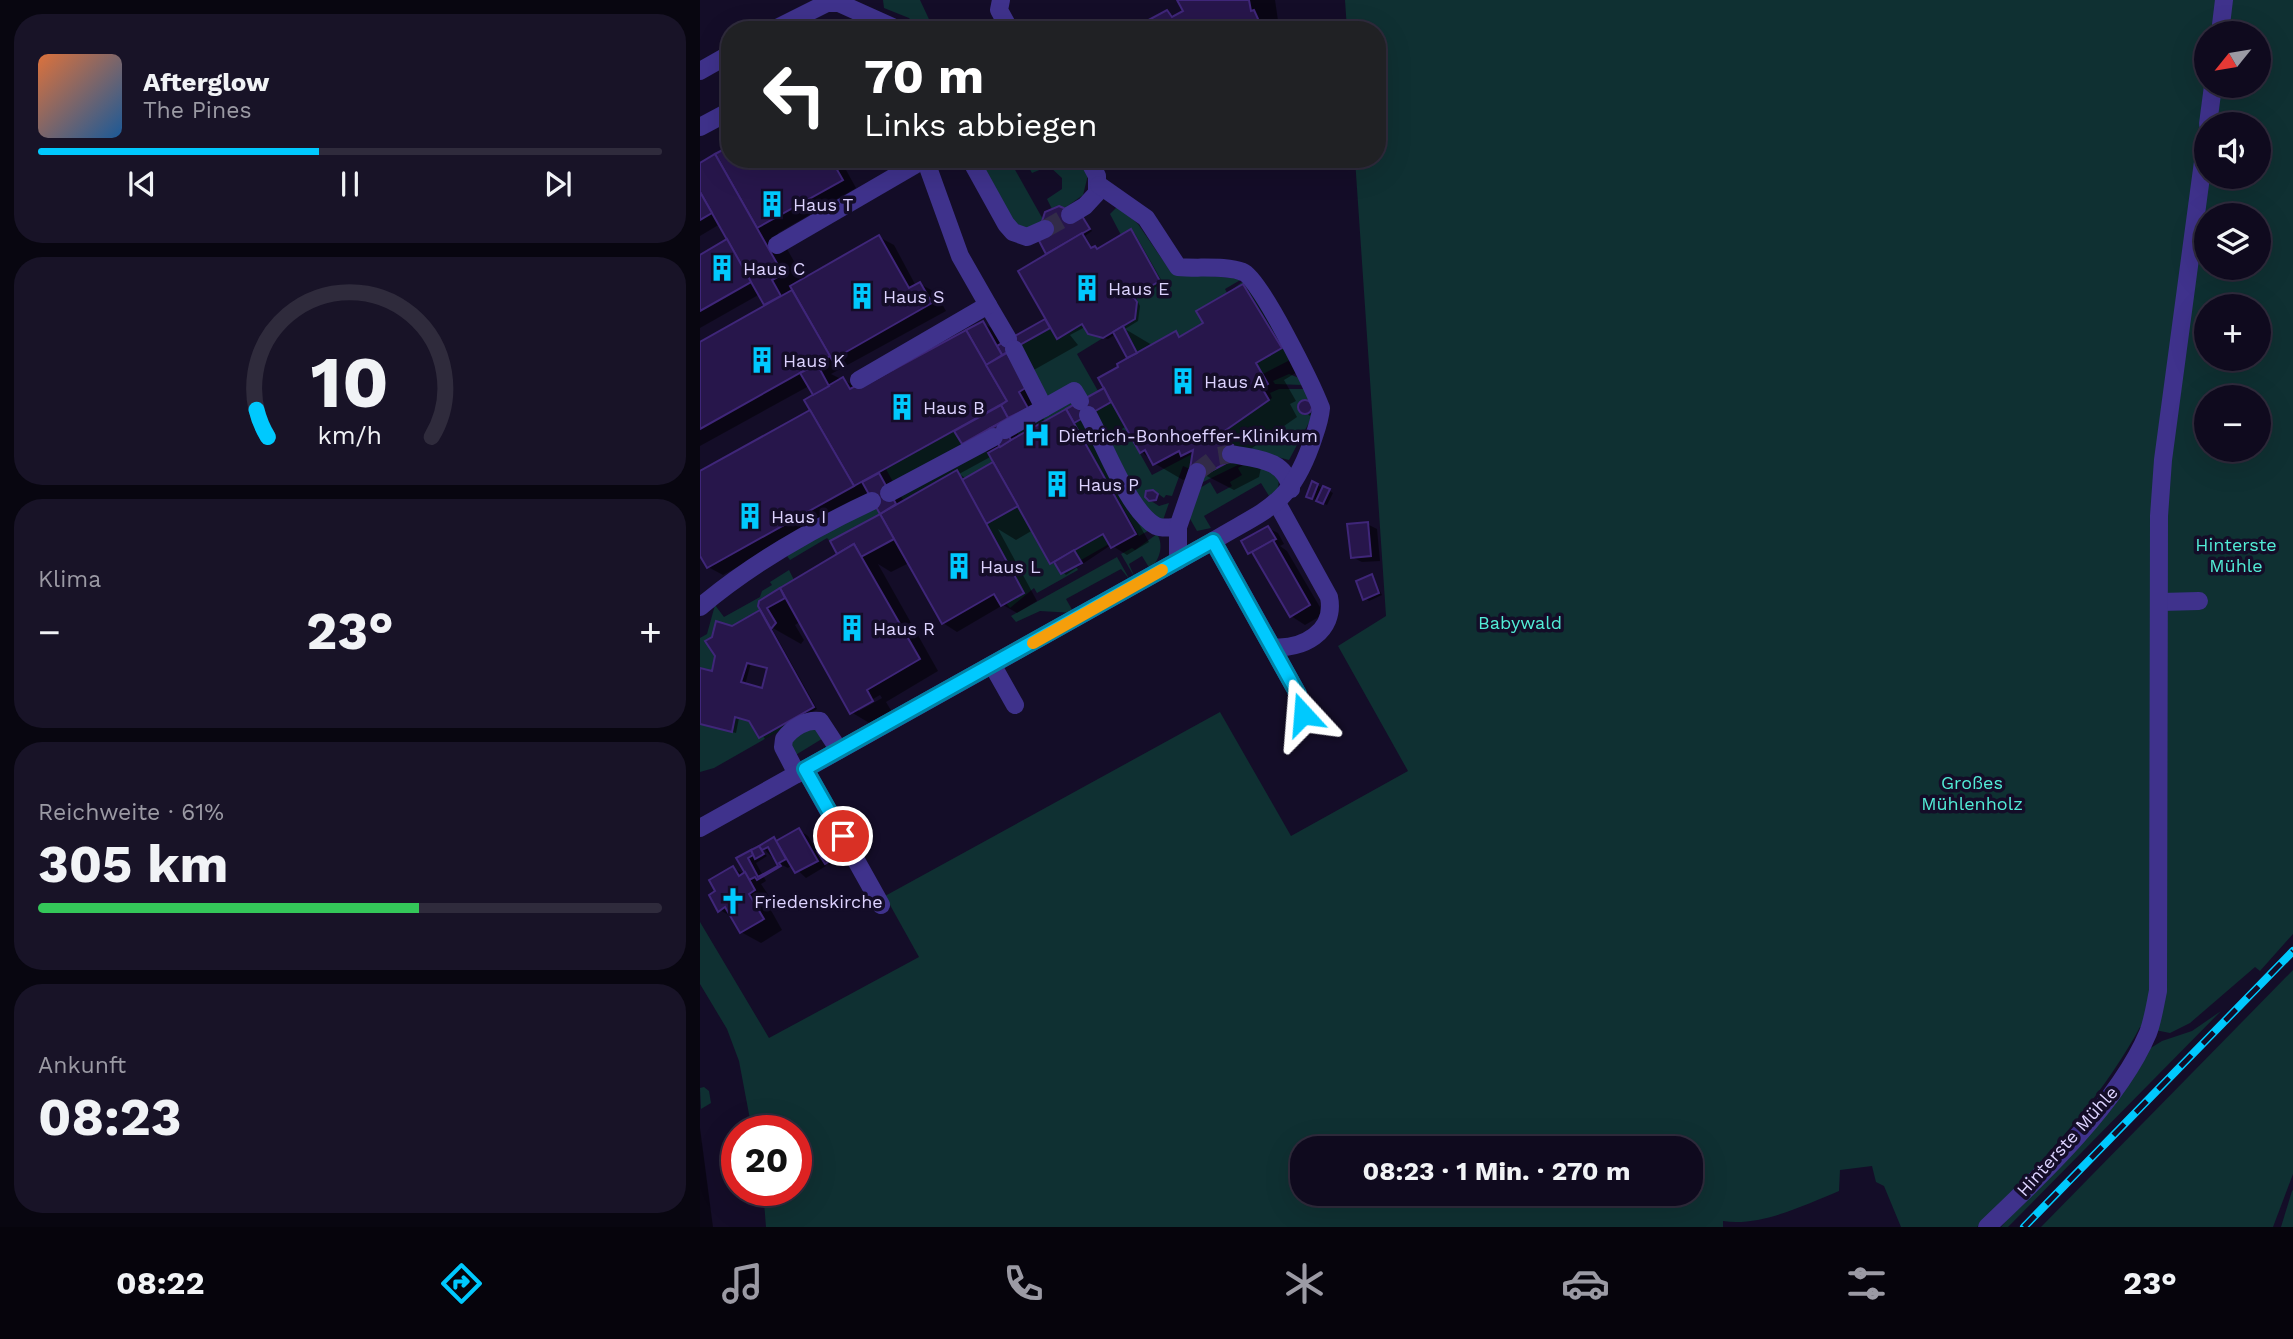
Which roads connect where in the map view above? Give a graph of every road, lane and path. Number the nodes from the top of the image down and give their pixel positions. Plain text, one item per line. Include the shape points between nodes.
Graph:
1 (1001, 0) edge
2 (2224, 0) edge
3 (791, 21) edge
4 (877, 21) edge
5 (1005, 21) edge
6 (2221, 21) edge
7 (721, 59) edge
8 (700, 71) edge
9 (721, 116) edge
10 (700, 127) edge
11 (910, 168) edge
12 (928, 168) edge
13 (975, 168) edge
14 (1092, 168) edge
15 (1099, 185) junction
16 (2199, 189) edge
17 (1070, 215) tunnel mouth
18 (1045, 229) tunnel mouth
19 (777, 245) dead end
20 (988, 305) junction
21 (859, 380) dead end
22 (1044, 408) junction
23 (1231, 454) tunnel mouth
24 (1198, 472) tunnel mouth
25 (1291, 489) junction
26 (889, 493) dead end
27 (872, 501) dead end
28 (1277, 503) junction
29 (1178, 527) junction
30 (1213, 541) junction
31 (1178, 561) junction
32 (2199, 601) dead end
33 (2161, 602) junction
34 (700, 607) edge
35 (1272, 647) junction
36 (992, 666) junction
37 (1015, 705) dead end
38 (1303, 714) dead end
39 (839, 751) junction
40 (801, 771) junction
41 (700, 828) edge
42 (881, 905) dead end
43 (1987, 1227) edge

1 - 5 street via 999,10
2 - 6 street
3 - 4 street via 827,3 839,3
7 - 8 street
9 - 10 street
11 - 19 street
12 - 20 street via 960,256
13 - 18 street via 1013,232 1027,237
14 - 15 street
15 - 17 street via 1093,200
15 - 25 street via 1146,218 1178,267 1237,270 1252,278 1321,408
16 - 33 street, Hinterste Mühle via 2163,460
20 - 21 street
20 - 22 street
22 - 26 street
22 - 29 street via 1074,391 1139,511 1153,524
23 - 25 street via 1274,463 1288,476
24 - 29 street
25 - 28 street
27 - 34 street via 753,568
28 - 30 street
28 - 35 street via 1331,608 1321,632 1299,645
29 - 31 street
30 - 31 street
30 - 35 street
31 - 36 street
32 - 33 street
33 - 43 street, Hinterste Mühle via 2158,991 2151,1024 2126,1074 2096,1113
35 - 38 street via 1298,694
36 - 37 street
36 - 39 street
39 - 40 street
39 - 40 street via 820,721 798,726 784,739 783,747
40 - 41 street
40 - 42 street

